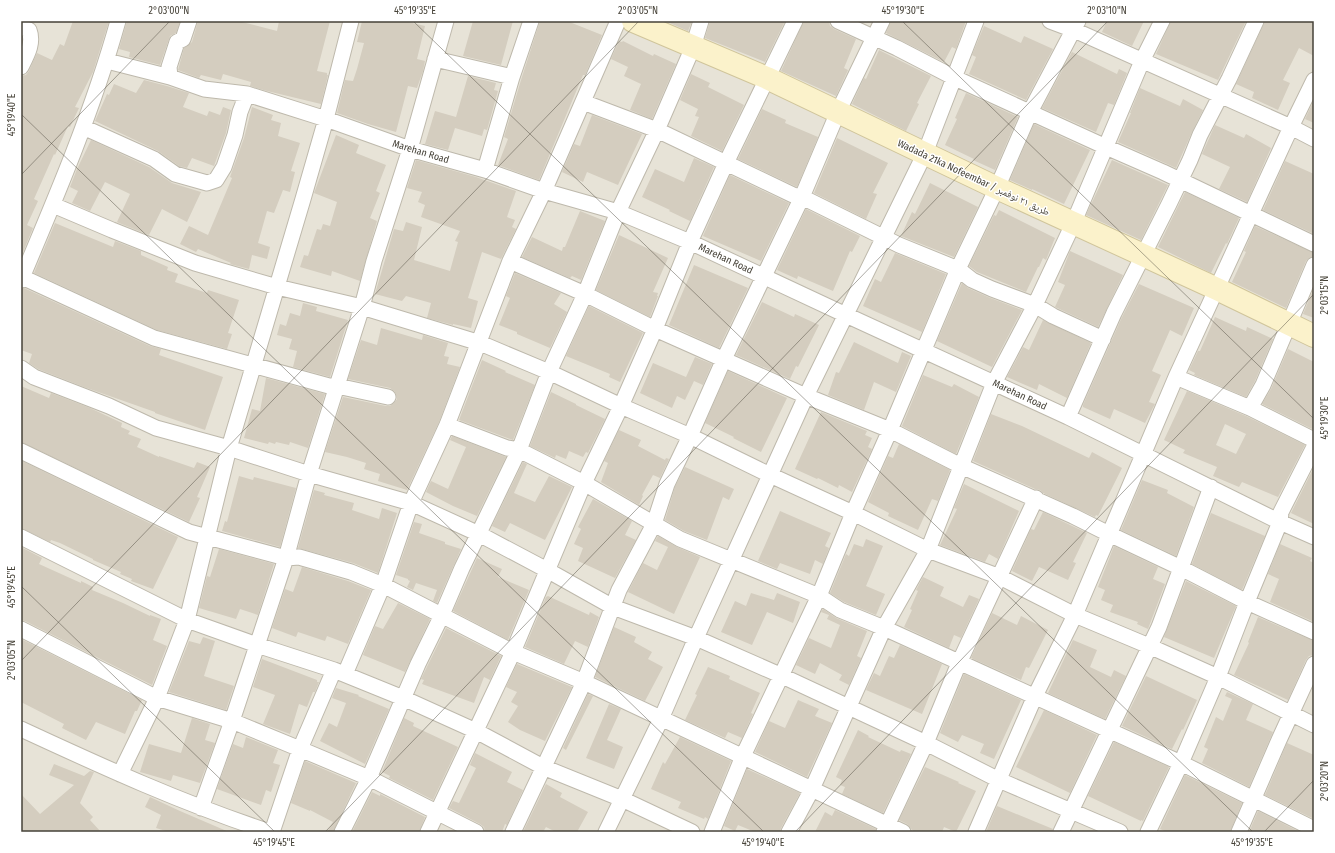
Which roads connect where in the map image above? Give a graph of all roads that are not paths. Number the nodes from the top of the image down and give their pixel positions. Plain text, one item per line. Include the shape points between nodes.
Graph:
1 (118, 21) edge
2 (189, 21) edge
3 (351, 21) edge
4 (446, 21) edge
5 (532, 21) edge
6 (618, 21) edge
7 (633, 21) edge
8 (701, 21) edge
9 (795, 21) edge
10 (838, 21) edge
11 (882, 21) edge
12 (976, 21) edge
13 (1050, 21) edge
14 (1162, 21) edge
15 (1256, 21) edge
16 (1076, 26) edge
17 (21, 27) edge
18 (874, 38) junction
19 (693, 47) junction
20 (435, 59) junction
21 (107, 61) junction
22 (1142, 61) junction
23 (21, 67) edge
24 (170, 76) junction
25 (512, 78) junction
26 (767, 78) junction
27 (955, 78) junction
28 (1314, 80) edge
29 (247, 94) junction
30 (1220, 96) junction
31 (583, 102) junction
32 (838, 112) junction
33 (1030, 112) junction
34 (326, 119) junction
35 (83, 127) junction
36 (1291, 127) junction
37 (657, 130) junction
38 (1314, 139) edge
39 (1106, 147) junction
40 (410, 148) junction
41 (925, 154) junction
42 (726, 163) junction
43 (485, 170) junction
44 (1180, 180) junction
45 (997, 188) junction
46 (544, 191) junction
47 (802, 197) junction
48 (53, 205) junction
49 (618, 212) junction
50 (1250, 214) junction
51 (1073, 224) junction
52 (885, 236) junction
53 (690, 242) junction
54 (1314, 244) edge
55 (1143, 255) junction
56 (510, 262) junction
57 (1314, 265) edge
58 (958, 269) junction
59 (763, 276) junction
60 (22, 278) edge
61 (277, 287) junction
62 (1217, 289) junction
63 (586, 294) junction
64 (1035, 305) junction
65 (362, 307) junction
66 (846, 316) junction
67 (1289, 324) junction
68 (655, 328) junction
69 (1314, 336) edge
70 (1103, 339) junction
71 (480, 343) junction
72 (923, 351) junction
73 (724, 359) junction
74 (254, 366) junction
75 (21, 368) edge
76 (549, 372) junction
77 (1176, 377) junction
78 (994, 383) junction
79 (337, 386) junction
80 (806, 396) junction
81 (388, 397) dead end
82 (620, 406) junction
83 (1250, 408) junction
84 (1068, 417) junction
85 (447, 425) junction
86 (890, 430) junction
87 (690, 436) junction
88 (1314, 440) edge
89 (1314, 447) edge
90 (229, 448) junction
91 (520, 450) junction
92 (21, 451) edge
93 (1144, 454) junction
94 (961, 466) junction
95 (309, 474) junction
96 (770, 475) junction
97 (584, 483) junction
98 (1212, 487) junction
99 (1036, 498) junction
100 (411, 503) junction
101 (853, 513) junction
102 (1280, 522) junction
103 (654, 524) junction
104 (479, 534) junction
105 (1109, 534) junction
106 (21, 537) edge
107 (208, 537) junction
108 (1314, 537) edge
109 (928, 550) junction
110 (286, 558) junction
111 (732, 561) junction
112 (1181, 568) junction
113 (546, 570) junction
114 (1000, 577) junction
115 (383, 586) junction
116 (819, 596) junction
117 (1247, 602) junction
118 (613, 607) junction
119 (1075, 615) junction
120 (441, 617) junction
121 (187, 620) junction
122 (884, 628) junction
123 (21, 629) edge
124 (1314, 632) edge
125 (696, 638) junction
126 (257, 645) junction
127 (1149, 646) junction
128 (513, 652) junction
129 (959, 663) junction
130 (1314, 664) edge
131 (339, 672) junction
132 (780, 675) junction
133 (1218, 677) junction
134 (584, 682) junction
135 (1035, 696) junction
136 (157, 698) junction
137 (403, 698) junction
138 (849, 708) junction
139 (1291, 714) junction
140 (661, 719) junction
141 (232, 721) junction
142 (1314, 725) edge
143 (21, 729) edge
144 (1110, 731) junction
145 (476, 732) junction
146 (926, 744) junction
147 (300, 749) junction
148 (743, 756) junction
149 (1181, 763) junction
150 (543, 767) junction
151 (120, 774) junction
152 (369, 778) junction
153 (999, 780) junction
154 (812, 789) junction
155 (622, 799) junction
156 (1253, 799) junction
157 (201, 808) junction
158 (1070, 811) junction
159 (437, 812) junction
160 (886, 828) edge
161 (1314, 829) edge
162 (271, 832) edge
163 (342, 832) edge
164 (428, 832) edge
165 (476, 832) edge
166 (513, 832) edge
167 (606, 832) edge
168 (692, 832) edge
169 (712, 832) edge
170 (789, 832) edge
171 (903, 832) edge
172 (976, 832) edge
173 (1061, 832) edge
174 (1120, 832) edge
175 (1148, 832) edge
176 (1239, 832) edge

1 - 21 street
2 - 24 street via 183,39 177,42 169,67
3 - 34 street
4 - 20 street
5 - 25 street
6 - 31 street
7 - 19 street, Wadada 21ka Nofeembar / طريق ٢١ نوفمبر
8 - 19 street
9 - 26 street
10 - 18 street
11 - 18 street
12 - 27 street
13 - 16 street
14 - 22 street
15 - 30 street
16 - 22 street
16 - 33 street
17 - 23 street via 30,30 32,38
18 - 27 street
18 - 32 street
19 - 26 street, Wadada 21ka Nofeembar / طريق ٢١ نوفمبر
19 - 37 street
20 - 25 street
20 - 40 street
21 - 24 street, Marehan Road
21 - 35 street
22 - 30 street
22 - 39 street
24 - 29 street, Marehan Road via 204,89
25 - 43 street
26 - 32 street, Wadada 21ka Nofeembar / طريق ٢١ نوفمبر
26 - 42 street
27 - 33 street
27 - 41 street
28 - 36 street
29 - 34 street, Marehan Road
29 - 35 street via 224,167 216,180 207,183 175,174 154,159
30 - 36 street
30 - 44 street
31 - 37 street
31 - 46 street
32 - 41 street, Wadada 21ka Nofeembar / طريق ٢١ نوفمبر
32 - 47 street
33 - 39 street
33 - 45 street
34 - 40 street, Marehan Road
34 - 61 street
35 - 48 street
36 - 38 street
36 - 50 street
37 - 42 street
37 - 49 street
39 - 44 street
39 - 51 street
40 - 43 street, Marehan Road
40 - 65 street
41 - 45 street, Wadada 21ka Nofeembar / طريق ٢١ نوفمبر
41 - 52 street
42 - 47 street
42 - 53 street
43 - 46 street, Marehan Road
44 - 50 street
44 - 55 street
45 - 51 street, Wadada 21ka Nofeembar / طريق ٢١ نوفمبر
45 - 58 street
46 - 49 street, Marehan Road
46 - 56 street
47 - 52 street
47 - 59 street
48 - 60 street
48 - 61 street via 195,263
49 - 53 street, Marehan Road
49 - 63 street
50 - 54 street
50 - 62 street
51 - 55 street, Wadada 21ka Nofeembar / طريق ٢١ نوفمبر
51 - 64 street
52 - 58 street
52 - 66 street
53 - 59 street, Marehan Road
53 - 68 street
55 - 62 street, Wadada 21ka Nofeembar / طريق ٢١ نوفمبر
55 - 70 street
56 - 63 street
56 - 71 street
57 - 67 street
58 - 64 street via 972,280
58 - 72 street
59 - 66 street, Marehan Road
59 - 73 street
60 - 74 street via 154,338
61 - 65 street
61 - 74 street
62 - 67 street, Wadada 21ka Nofeembar / طريق ٢١ نوفمبر
62 - 77 street
63 - 68 street
63 - 76 street
64 - 70 street
64 - 78 street
65 - 71 street
65 - 79 street
66 - 72 street, Marehan Road
66 - 80 street
67 - 69 street, Wadada 21ka Nofeembar / طريق ٢١ نوفمبر
67 - 83 street via 1263,385
68 - 73 street
68 - 82 street
70 - 84 street
71 - 76 street
71 - 85 street
72 - 78 street, Marehan Road
72 - 86 street
73 - 80 street
73 - 87 street
74 - 79 street
74 - 90 street
75 - 90 street via 34,377 109,406 156,428
76 - 82 street
76 - 91 street
77 - 83 street
77 - 93 street
78 - 84 street, Marehan Road
78 - 94 street
79 - 81 street
79 - 95 street
80 - 86 street
80 - 96 street
82 - 87 street
82 - 97 street
83 - 88 street
84 - 93 street, Marehan Road
85 - 91 street via 507,448
85 - 100 street
86 - 94 street
86 - 101 street
87 - 96 street
87 - 103 street via 667,484
89 - 102 street via 1282,512
90 - 95 street
90 - 107 street
91 - 97 street
91 - 104 street
92 - 107 street via 189,532
93 - 98 street, Marehan Road
93 - 105 street
94 - 99 street
94 - 109 street
95 - 100 street
95 - 110 street
96 - 101 street
96 - 111 street
97 - 103 street
97 - 113 street
98 - 102 street, Marehan Road
98 - 112 street
99 - 105 street
99 - 114 street
100 - 104 street
100 - 115 street
101 - 109 street
101 - 116 street
102 - 108 street, Marehan Road
102 - 117 street
103 - 111 street via 680,539
103 - 118 street via 619,590
104 - 113 street
104 - 120 street
105 - 112 street
105 - 119 street
106 - 121 street
107 - 110 street
107 - 121 street
109 - 114 street
109 - 122 street
110 - 115 street via 299,557 351,572
110 - 126 street
111 - 116 street
111 - 125 street
112 - 117 street
112 - 127 street
113 - 118 street
113 - 128 street
114 - 119 street
114 - 129 street
115 - 120 street
115 - 131 street
116 - 122 street via 840,610
116 - 132 street
117 - 124 street
117 - 133 street
118 - 125 street
118 - 134 street
119 - 127 street
119 - 135 street
120 - 128 street
120 - 137 street
121 - 126 street
121 - 136 street
122 - 129 street
122 - 138 street
123 - 136 street
125 - 132 street
125 - 140 street
126 - 131 street
126 - 141 street
127 - 133 street
127 - 144 street
128 - 134 street
128 - 145 street
129 - 135 street
129 - 146 street
130 - 139 street
131 - 137 street
131 - 147 street
132 - 138 street
132 - 148 street
133 - 139 street
133 - 149 street
134 - 140 street
134 - 150 street
135 - 144 street
135 - 153 street
136 - 141 street
136 - 151 street
137 - 145 street
137 - 152 street
138 - 146 street
138 - 154 street
139 - 142 street
139 - 156 street
140 - 148 street
140 - 155 street
141 - 147 street
141 - 157 street
143 - 151 street
144 - 149 street
144 - 158 street
145 - 150 street
145 - 159 street
146 - 153 street
146 - 160 street
147 - 152 street
147 - 162 street
148 - 154 street
148 - 169 street
149 - 156 street
149 - 175 street
150 - 155 street
150 - 166 street
151 - 157 street
152 - 159 street
152 - 163 street
153 - 158 street
153 - 172 street
154 - 160 street
154 - 170 street
155 - 167 street
155 - 168 street
156 - 161 street
156 - 176 street
157 - 162 street
158 - 173 street
158 - 174 street
159 - 164 street
159 - 165 street
160 - 171 street

